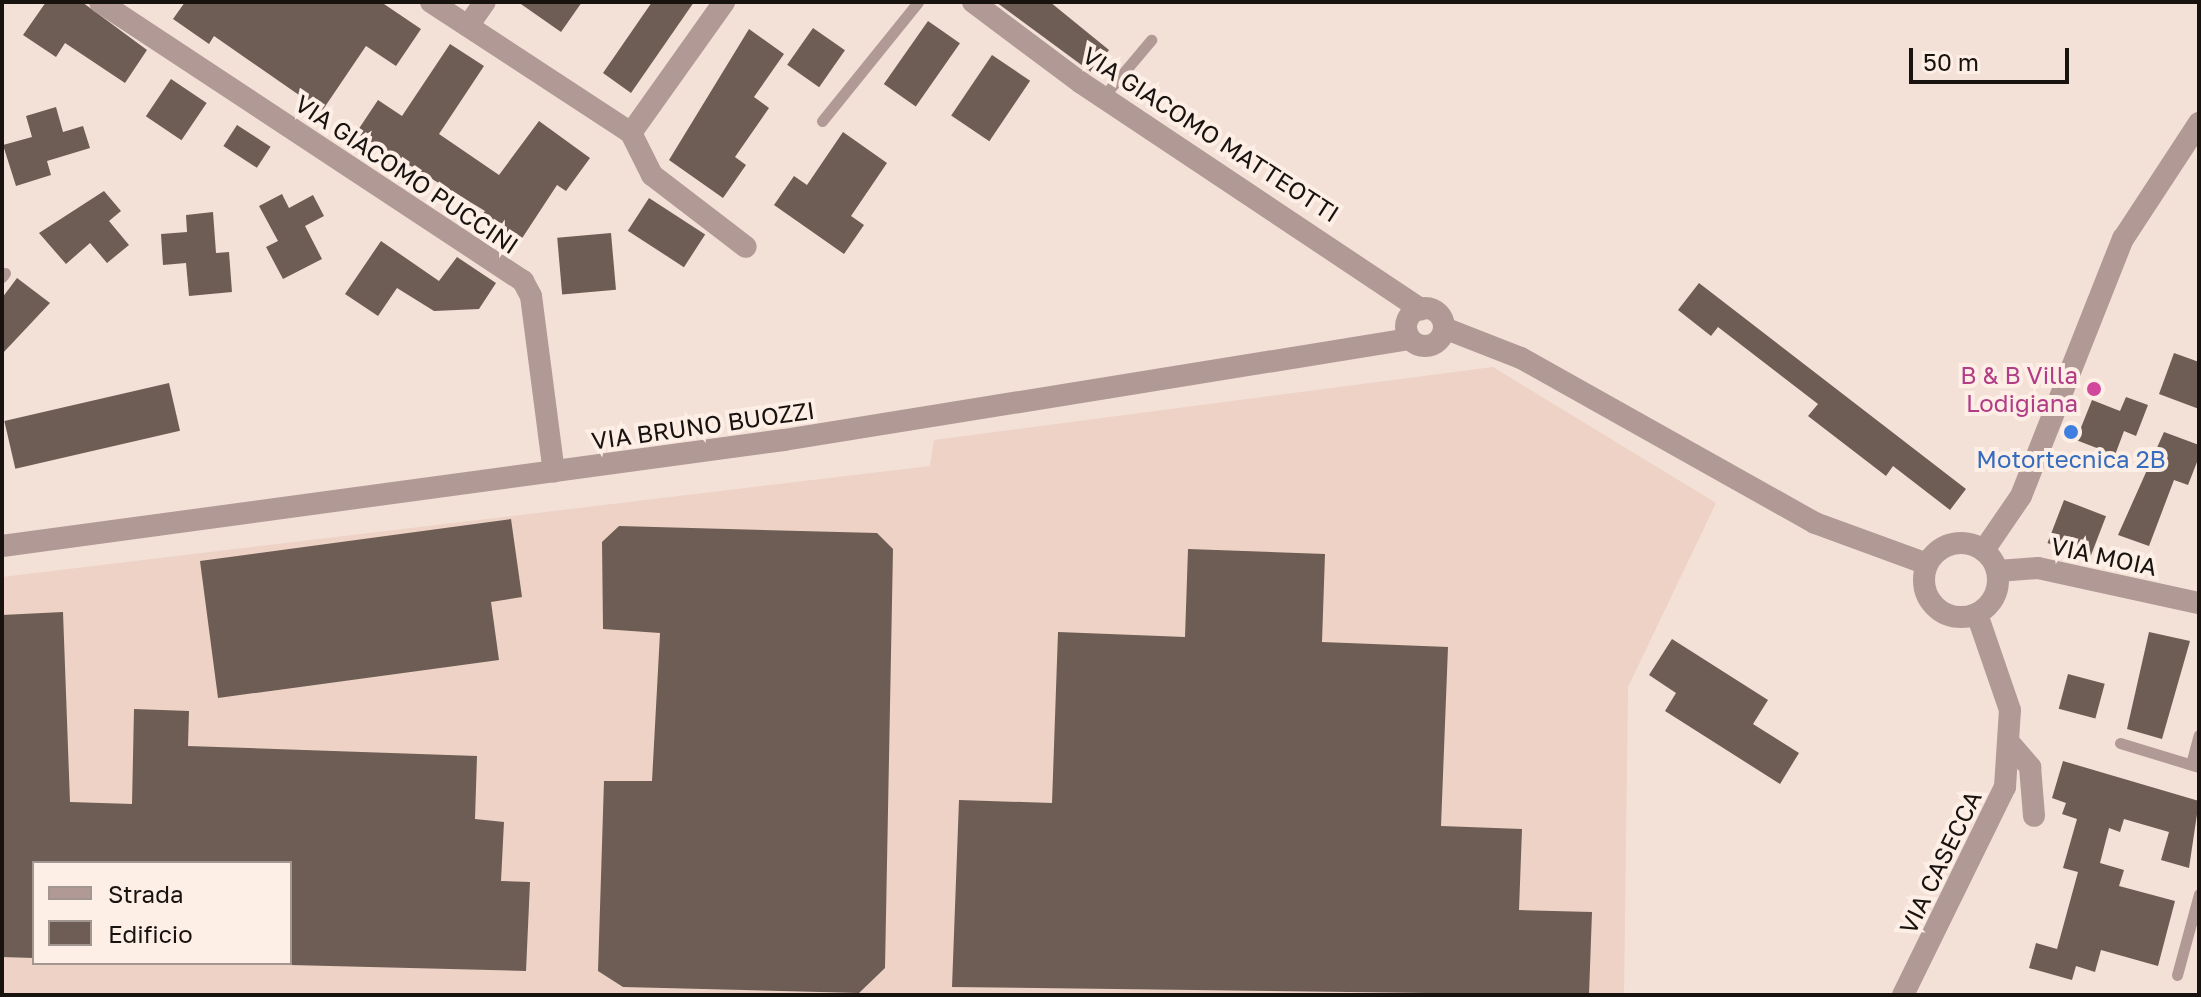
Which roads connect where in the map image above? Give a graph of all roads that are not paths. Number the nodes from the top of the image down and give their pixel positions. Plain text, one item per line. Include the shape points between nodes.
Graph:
1 (100, 2) edge
2 (431, 2) edge
3 (485, 2) edge
4 (724, 2) edge
5 (918, 2) edge
6 (973, 2) edge
7 (468, 26) junction
8 (1151, 40) dead end
9 (1103, 97) junction
10 (822, 121) dead end
11 (2199, 123) edge
12 (631, 133) junction
13 (746, 247) dead end
14 (1421, 309) junction
15 (1444, 328) junction
16 (1410, 339) junction
17 (554, 472) junction
18 (2, 546) edge
19 (1984, 550) junction
20 (1927, 564) junction
21 (1998, 571) junction
22 (2199, 603) edge
23 (1977, 614) junction
24 (2199, 735) edge
25 (2120, 743) dead end
26 (2012, 746) junction
27 (2195, 766) edge
28 (2034, 816) dead end
29 (2199, 894) edge
30 (2177, 975) dead end
31 (1903, 995) edge

1 - 17 street, VIA GIACOMO PUCCINI via 523,281 531,296
2 - 7 street
3 - 7 street
4 - 12 street
5 - 10 lane
6 - 9 street, VIA GIACOMO MATTEOTTI
7 - 12 street
8 - 9 lane
9 - 14 street, VIA GIACOMO MATTEOTTI
11 - 19 street via 2123,239 2021,496
12 - 13 street via 652,175
14 - 15 street, VIA GIACOMO MATTEOTTI via 1439,314
14 - 16 street via 1407,321
15 - 16 street via 1432,345
15 - 20 street, VIA GIACOMO MATTEOTTI via 1521,358 1815,523
16 - 17 street, VIA BRUNO BUOZZI
17 - 18 street, VIA BRUNO BUOZZI
19 - 20 street via 1959,542
19 - 21 street
20 - 23 street via 1924,587 1934,607 1955,617
21 - 22 street, VIA MOIA via 2038,568
21 - 23 street via 1995,596
23 - 26 street, VIA CASECCA via 1999,670
24 - 27 lane
25 - 27 lane
26 - 28 street, VIA CASECCA via 2030,767
26 - 31 street, VIA CASECCA via 1988,834
29 - 30 lane

